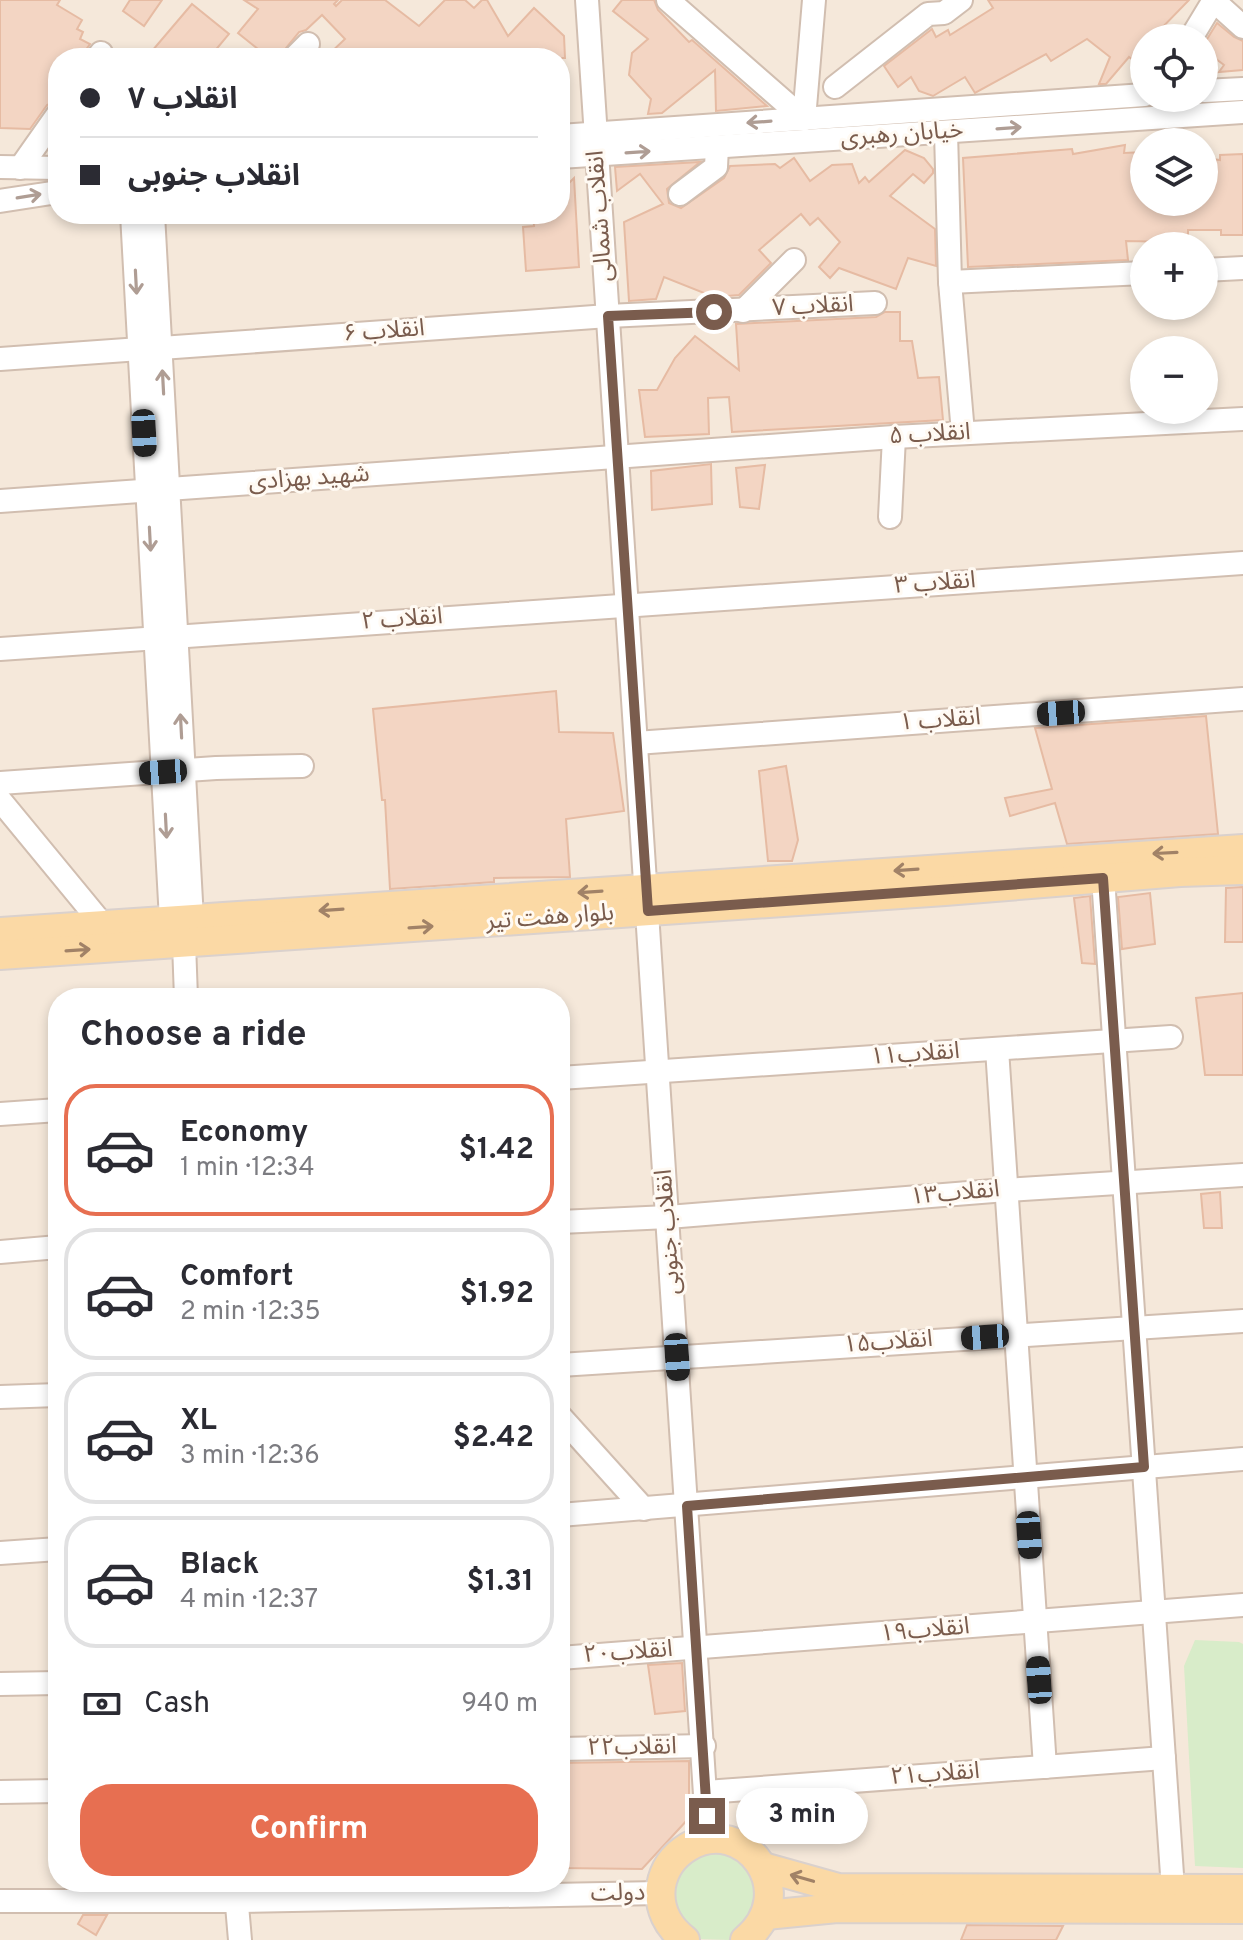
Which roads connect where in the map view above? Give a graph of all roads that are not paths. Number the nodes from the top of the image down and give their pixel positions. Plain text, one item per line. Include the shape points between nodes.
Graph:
1 (587, 0) edge
2 (668, 0) edge
3 (814, 0) edge
4 (961, 0) edge
5 (1214, 0) edge
6 (1199, 24) edge
7 (1243, 27) edge
8 (835, 87) dead end
9 (1243, 89) edge
10 (1218, 90) edge
11 (1130, 96) edge
12 (1243, 112) edge
13 (804, 119) junction
14 (48, 125) edge
15 (946, 132) junction
16 (570, 138) edge
17 (596, 144) junction
18 (717, 147) junction
19 (570, 153) edge
20 (10, 167) edge
21 (48, 168) edge
22 (48, 194) edge
23 (680, 194) dead end
24 (0, 201) edge
25 (133, 224) edge
26 (153, 224) edge
27 (794, 260) dead end
28 (1243, 268) edge
29 (1218, 269) edge
30 (1130, 274) edge
31 (950, 282) junction
32 (875, 303) dead end
33 (743, 311) junction
34 (608, 316) junction
35 (150, 348) junction
36 (0, 359) edge
37 (1243, 419) edge
38 (963, 433) junction
39 (894, 437) junction
40 (618, 458) junction
41 (158, 488) junction
42 (0, 501) edge
43 (890, 517) dead end
44 (1243, 563) edge
45 (627, 605) junction
46 (166, 637) junction
47 (0, 649) edge
48 (1243, 699) edge
49 (636, 743) junction
50 (302, 766) dead end
51 (173, 771) junction
52 (0, 783) edge
53 (0, 800) edge
54 (1243, 849) edge
55 (1243, 870) edge
56 (1103, 878) junction
57 (647, 900) junction
58 (103, 925) junction
59 (182, 927) junction
60 (0, 932) edge
61 (0, 955) edge
62 (185, 988) edge
63 (1171, 1037) dead end
64 (1114, 1041) junction
65 (997, 1049) junction
66 (658, 1072) junction
67 (570, 1077) edge
68 (48, 1111) edge
69 (0, 1114) edge
70 (1243, 1175) edge
71 (1124, 1183) junction
72 (1006, 1190) junction
73 (668, 1217) junction
74 (570, 1222) edge
75 (48, 1248) edge
76 (0, 1252) edge
77 (1243, 1321) edge
78 (1134, 1327) junction
79 (1016, 1335) junction
80 (677, 1357) junction
81 (570, 1364) edge
82 (48, 1395) edge
83 (0, 1397) edge
84 (570, 1427) edge
85 (1243, 1459) edge
86 (1144, 1467) junction
87 (1025, 1477) junction
88 (687, 1506) junction
89 (644, 1509) junction
90 (570, 1514) edge
91 (48, 1550) edge
92 (0, 1553) edge
93 (1243, 1605) edge
94 (1154, 1612) junction
95 (1035, 1622) junction
96 (697, 1649) junction
97 (570, 1657) edge
98 (48, 1683) edge
99 (0, 1684) edge
100 (704, 1746) junction
101 (570, 1749) edge
102 (1164, 1758) junction
103 (1045, 1767) junction
104 (48, 1791) edge
105 (0, 1792) edge
106 (706, 1792) junction
107 (708, 1840) junction
108 (763, 1867) junction
109 (1173, 1889) junction
110 (1243, 1889) edge
111 (236, 1892) edge
112 (660, 1893) junction
113 (0, 1901) edge
114 (1243, 1909) edge
115 (766, 1915) junction
116 (240, 1940) edge
117 (685, 1940) edge
118 (745, 1940) edge

1 - 17 street, انقلاب شمالی
2 - 13 street
3 - 13 street
4 - 8 street via 944,13 928,14
5 - 6 street
5 - 7 street
9 - 10 street
11 - 13 street, خیابان رهبری
15 -> 12 street, خیابان رهبری
13 -> 17 street, خیابان رهبری
14 - 20 street
15 - 18 street, خیابان رهبری
15 - 31 street
16 - 17 street, خیابان رهبری
17 -> 18 street, خیابان رهبری
17 - 19 street, خیابان رهبری
17 - 34 street, انقلاب شمالی
18 - 23 street via 716,167
20 - 21 street
24 -> 22 street
25 -> 35 street
26 - 35 street
27 - 33 street
28 - 29 street
30 - 31 street
31 - 38 street
32 - 33 street, انقلاب ۷
33 - 34 street, انقلاب ۷
34 - 35 street, انقلاب ۶
34 - 40 street, انقلاب شمالی
35 - 36 street, انقلاب ۶
35 - 41 street
37 - 38 street, انقلاب ۵
38 - 39 street, انقلاب ۵
39 - 40 street, انقلاب ۵
39 - 43 street
40 - 41 street, شهید بهزادی
40 - 45 street, انقلاب شمالی
41 - 42 street, شهید بهزادی
41 - 46 street
44 - 45 street, انقلاب ۳
45 - 46 street, انقلاب ۲
45 - 49 street, انقلاب شمالی
46 - 47 street, انقلاب ۲
46 - 51 street
48 - 49 street, انقلاب ۱
49 - 57 street, انقلاب شمالی
50 - 51 street
51 - 52 street
51 - 59 street
53 - 58 street
54 -> 57 main road, بلوار هفت تیر
55 - 56 main road, بلوار هفت تیر
56 - 57 main road, بلوار هفت تیر
56 - 64 street
57 - 59 main road, بلوار هفت تیر
57 - 66 street, انقلاب جنوبی
58 - 59 main road, بلوار هفت تیر
58 - 60 main road, بلوار هفت تیر
61 -> 59 main road, بلوار هفت تیر
59 - 62 street
63 - 64 street, انقلاب۱۱
64 - 65 street, انقلاب۱۱
64 - 71 street
65 - 66 street, انقلاب۱۱
65 - 72 street
66 - 67 street, انقلاب۱۱
66 - 73 street, انقلاب جنوبی
68 - 69 street
70 - 71 street, انقلاب۱۳
71 - 72 street, انقلاب۱۳
71 - 78 street
72 - 73 street, انقلاب۱۳
72 - 79 street
73 - 74 street, انقلاب۱۳
73 - 80 street, انقلاب جنوبی
75 - 76 street
77 - 78 street, انقلاب۱۵
78 - 79 street, انقلاب۱۵
78 - 86 street
79 - 80 street, انقلاب۱۵
79 - 87 street
80 - 81 street, انقلاب۱۵
80 - 88 street, انقلاب جنوبی
82 - 83 street
84 - 89 street
85 - 86 street
86 - 87 street
86 - 94 street
87 - 88 street
87 - 95 street
88 - 89 street
88 - 96 street, انقلاب جنوبی
89 - 90 street
91 - 92 street
93 - 94 street, انقلاب۱۹
94 - 95 street, انقلاب۱۹
94 - 102 street
95 - 96 street, انقلاب۱۹
95 - 103 street
96 - 97 street, انقلاب۲۰
96 - 100 street, انقلاب جنوبی
98 - 99 street
100 - 101 street, انقلاب۲۲
100 - 106 street, انقلاب جنوبی
102 - 103 street, انقلاب۲۱
102 - 109 street
103 - 106 street, انقلاب۲۱
104 - 105 street
106 - 107 street, انقلاب جنوبی
107 - 108 main road via 740,1845
107 - 112 main road via 693,1844 669,1864
109 -> 108 main road via 838,1888
108 - 115 main road via 770,1899
109 - 110 main road
111 - 112 street, دولت
111 - 113 street, دولت
111 - 116 street
112 - 117 main road via 670,1926
114 - 115 main road via 837,1908
115 - 118 main road

